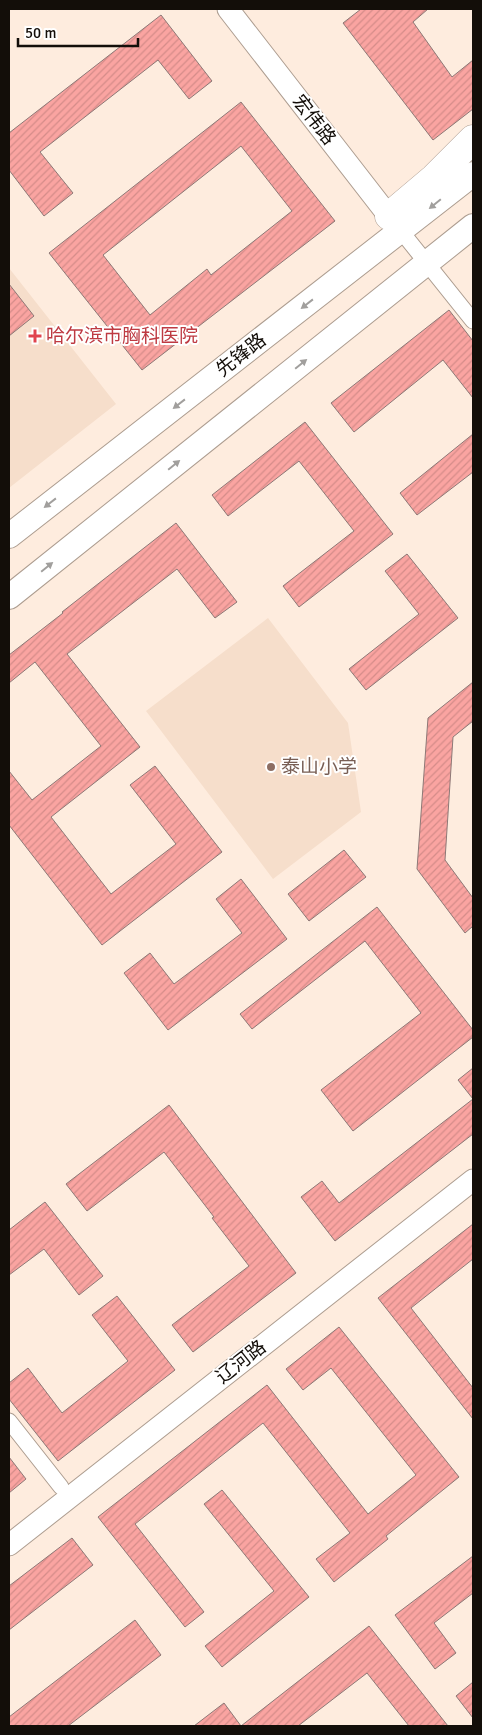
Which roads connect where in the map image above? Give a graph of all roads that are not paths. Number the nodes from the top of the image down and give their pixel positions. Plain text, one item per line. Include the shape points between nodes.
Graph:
1 (228, 9) edge
2 (473, 139) edge
3 (473, 174) edge
4 (395, 224) junction
5 (473, 226) edge
6 (427, 264) junction
7 (473, 321) edge
8 (9, 536) edge
9 (9, 597) edge
10 (473, 1165) edge
11 (473, 1180) edge
12 (9, 1421) edge
13 (61, 1487) junction
14 (9, 1528) edge
15 (9, 1545) edge

1 - 4 main road, 宏伟路
2 - 4 highway
3 -> 4 main road, 先锋路
4 - 6 street
4 -> 8 main road, 先锋路
5 - 6 main road
6 - 7 street
9 -> 6 main road
10 - 13 main road, 辽河路
11 - 15 main road, 辽河路
12 - 13 street
13 - 14 main road, 辽河路

